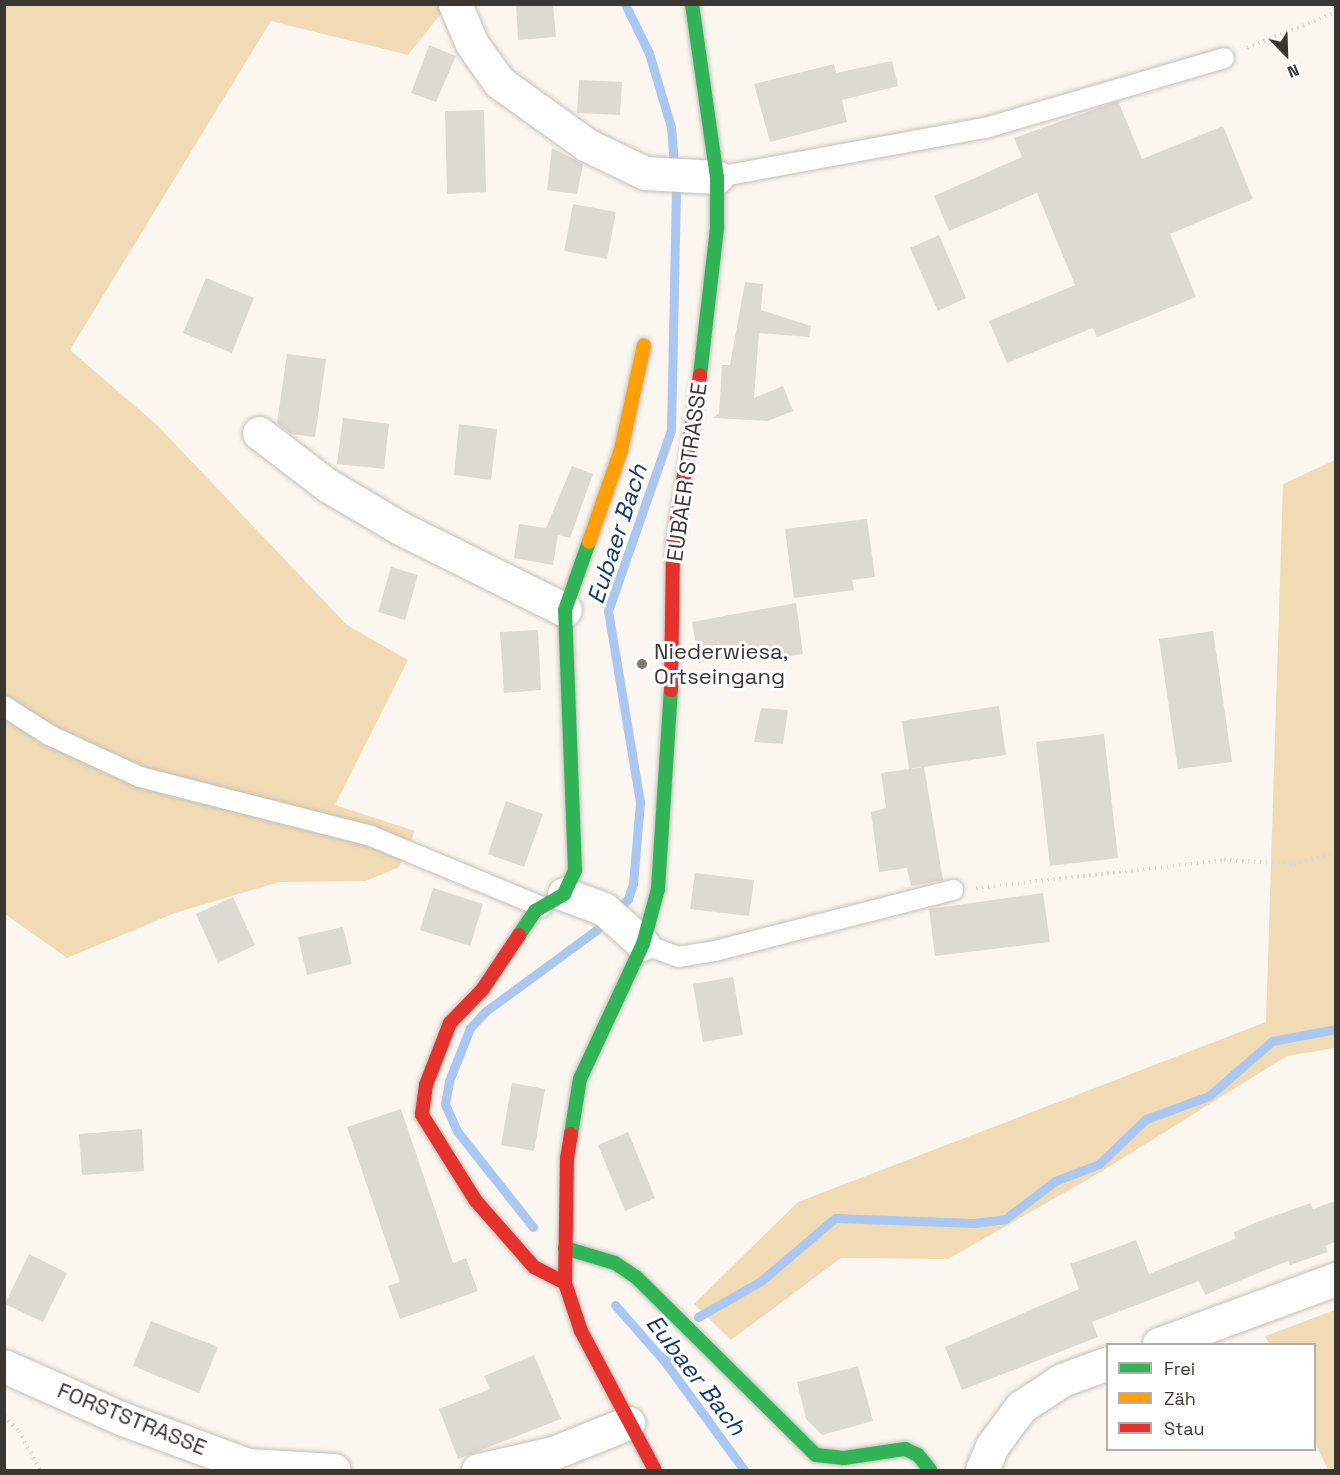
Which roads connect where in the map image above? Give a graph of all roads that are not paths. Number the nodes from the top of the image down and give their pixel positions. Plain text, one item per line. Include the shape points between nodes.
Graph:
1 (455, 4) edge
2 (692, 4) edge
3 (1224, 58) road end
4 (688, 176) junction
5 (644, 345) dead end
6 (259, 433) dead end
7 (565, 610) junction
8 (4, 706) edge
9 (953, 890) road end
10 (553, 900) junction
11 (623, 927) junction
12 (566, 1248) junction
13 (1335, 1279) edge
14 (565, 1283) junction
15 (1162, 1343) edge
16 (1106, 1363) edge
17 (4, 1366) edge
18 (628, 1423) junction
19 (334, 1470) edge
20 (478, 1470) edge
21 (655, 1470) edge
22 (930, 1470) edge
23 (982, 1470) edge

1 - 4 street via 472,44 499,82 587,145 622,164
2 - 4 street, EUBAER STRASSE
3 - 4 lane via 985,128
4 - 11 street, EUBAER STRASSE via 717,228 699,388 673,544 671,719 658,889
5 - 7 street via 621,450
6 - 7 street via 327,485 400,528
7 - 10 street via 575,870
8 - 10 lane via 49,735 140,777 371,836
9 - 11 lane via 678,957
10 - 11 street
10 - 14 street via 522,928 483,990 450,1023 426,1085 422,1115 476,1201 534,1267
11 - 12 street, EUBAER STRASSE via 580,1079 567,1158
12 - 14 street, EUBAER STRASSE
12 - 22 street via 615,1263 636,1278 816,1455 844,1458 905,1449 918,1455
13 - 15 street
14 - 18 street, EUBAER STRASSE via 581,1331
16 - 23 street via 1062,1380 1022,1407 992,1446
17 - 19 street, FORSTSTRASSE via 123,1419 248,1464
18 - 20 street via 553,1453
18 - 21 street, EUBAER STRASSE

